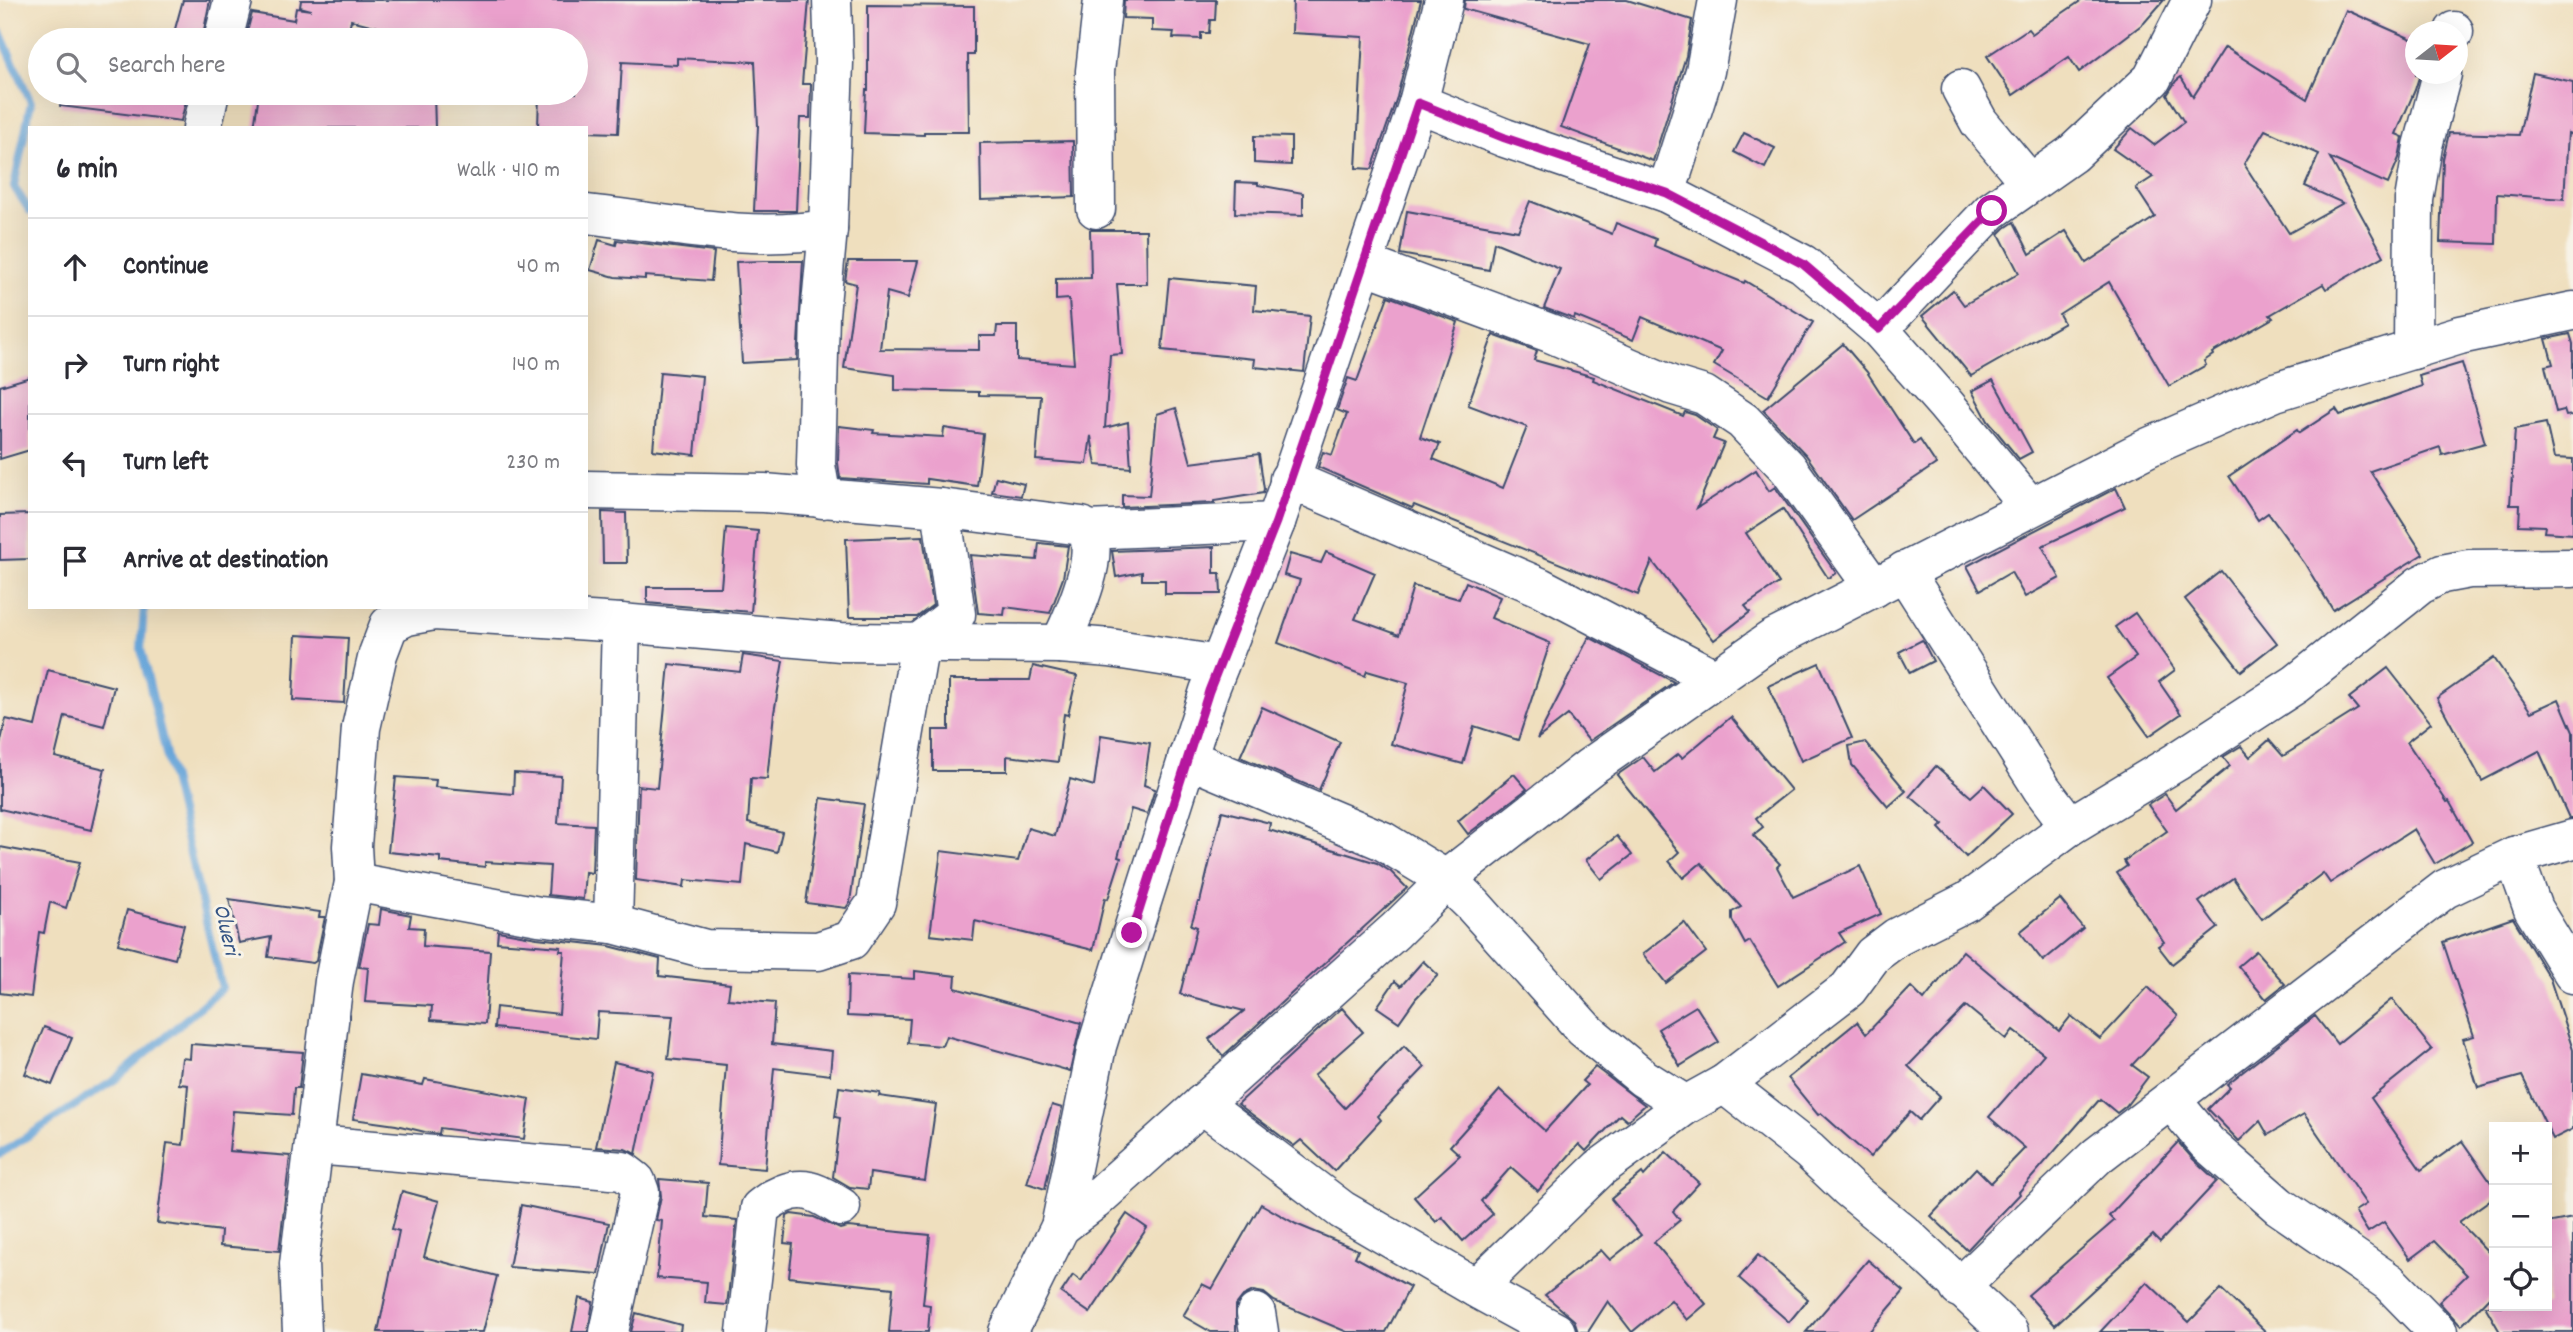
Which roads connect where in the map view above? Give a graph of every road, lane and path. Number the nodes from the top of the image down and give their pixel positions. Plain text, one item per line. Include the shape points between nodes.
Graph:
1 (233, 0) edge
2 (832, 0) edge
3 (1103, 0) edge
4 (1444, 0) edge
5 (1718, 0) edge
6 (2192, 0) edge
7 (226, 28) edge
8 (2439, 84) edge
9 (1961, 89) dead end
10 (1418, 103) junction
11 (207, 105) edge
12 (202, 126) edge
13 (2029, 182) junction
14 (1667, 193) junction
15 (1096, 209) dead end
16 (588, 214) edge
17 (828, 229) junction
18 (1364, 264) junction
19 (2573, 311) edge
20 (1879, 329) junction
21 (2413, 349) junction
22 (1289, 479) junction
23 (588, 490) edge
24 (822, 499) junction
25 (2030, 507) junction
26 (941, 508) junction
27 (1276, 522) junction
28 (1087, 530) junction
29 (2573, 568) edge
30 (1889, 580) junction
31 (621, 623) junction
32 (920, 642) junction
33 (1060, 644) junction
34 (1219, 665) junction
35 (1716, 679) junction
36 (1187, 758) junction
37 (2042, 789) junction
38 (2070, 826) junction
39 (2573, 839) edge
40 (2030, 856) junction
41 (2514, 856) junction
42 (1447, 880) junction
43 (354, 882) junction
44 (613, 924) junction
45 (2573, 974) edge
46 (1724, 1084) junction
47 (2171, 1100) junction
48 (1202, 1104) junction
49 (1686, 1105) junction
50 (315, 1145) junction
51 (841, 1207) dead end
52 (1059, 1227) junction
53 (1476, 1288) junction
54 (1959, 1288) junction
55 (302, 1332) edge
56 (609, 1332) edge
57 (746, 1332) edge
58 (1008, 1332) edge
59 (1556, 1332) edge
60 (2009, 1332) edge
61 (2438, 1332) edge

1 - 7 street
2 - 17 street
3 - 15 street via 1095,71
4 - 10 street
5 - 14 street via 1705,71
6 - 13 street via 2152,79 2071,154
8 - 21 street via 2414,200
9 - 13 street via 1979,122
10 - 14 street
10 - 18 street
11 - 12 street
13 - 20 street via 1992,211
14 - 20 street via 1803,264
16 - 17 street via 709,231 791,235
17 - 24 street via 820,315 816,465
18 - 22 street
18 - 30 street via 1704,395 1743,421
19 - 21 street
20 - 25 street
21 - 25 street via 2275,392 2149,447
22 - 27 street
22 - 35 street via 1539,587
23 - 24 street via 764,493
24 - 26 street
25 - 30 street
26 - 28 street
26 - 32 street via 956,614
27 - 28 street
27 - 34 street
28 - 33 street via 1088,568 1077,609
29 - 38 street via 2469,569 2442,574 2420,585 2296,684
30 - 35 street via 1772,640
30 - 37 street
31 - 32 street via 841,642
31 - 43 street via 434,611 389,625 361,728 352,846
31 - 44 street
32 - 33 street
32 - 44 street via 876,903 851,940 818,951 706,949
33 - 34 street
34 - 36 street
35 - 42 street via 1590,767
36 - 42 street via 1382,841
36 - 52 street via 1097,1046
37 - 38 street
37 - 40 street
38 - 40 street
39 - 41 street
40 - 46 street via 1968,901 1897,937 1873,955 1848,989
41 - 45 street via 2533,909
41 - 47 street via 2445,890
42 - 48 street
42 - 49 street via 1584,1029 1643,1078
43 - 44 street via 539,916
43 - 50 street via 334,981
46 - 49 street
46 - 54 street via 1809,1151
47 - 54 street via 2097,1156
47 - 61 street via 2207,1143 2269,1197 2389,1282
48 - 52 street
48 - 53 street via 1342,1210
49 - 53 street via 1600,1168
50 - 55 street via 299,1264
50 - 56 street via 623,1171 636,1181 640,1192
51 - 57 street via 809,1191 790,1192 760,1208
52 - 58 street
53 - 59 street
54 - 60 street

